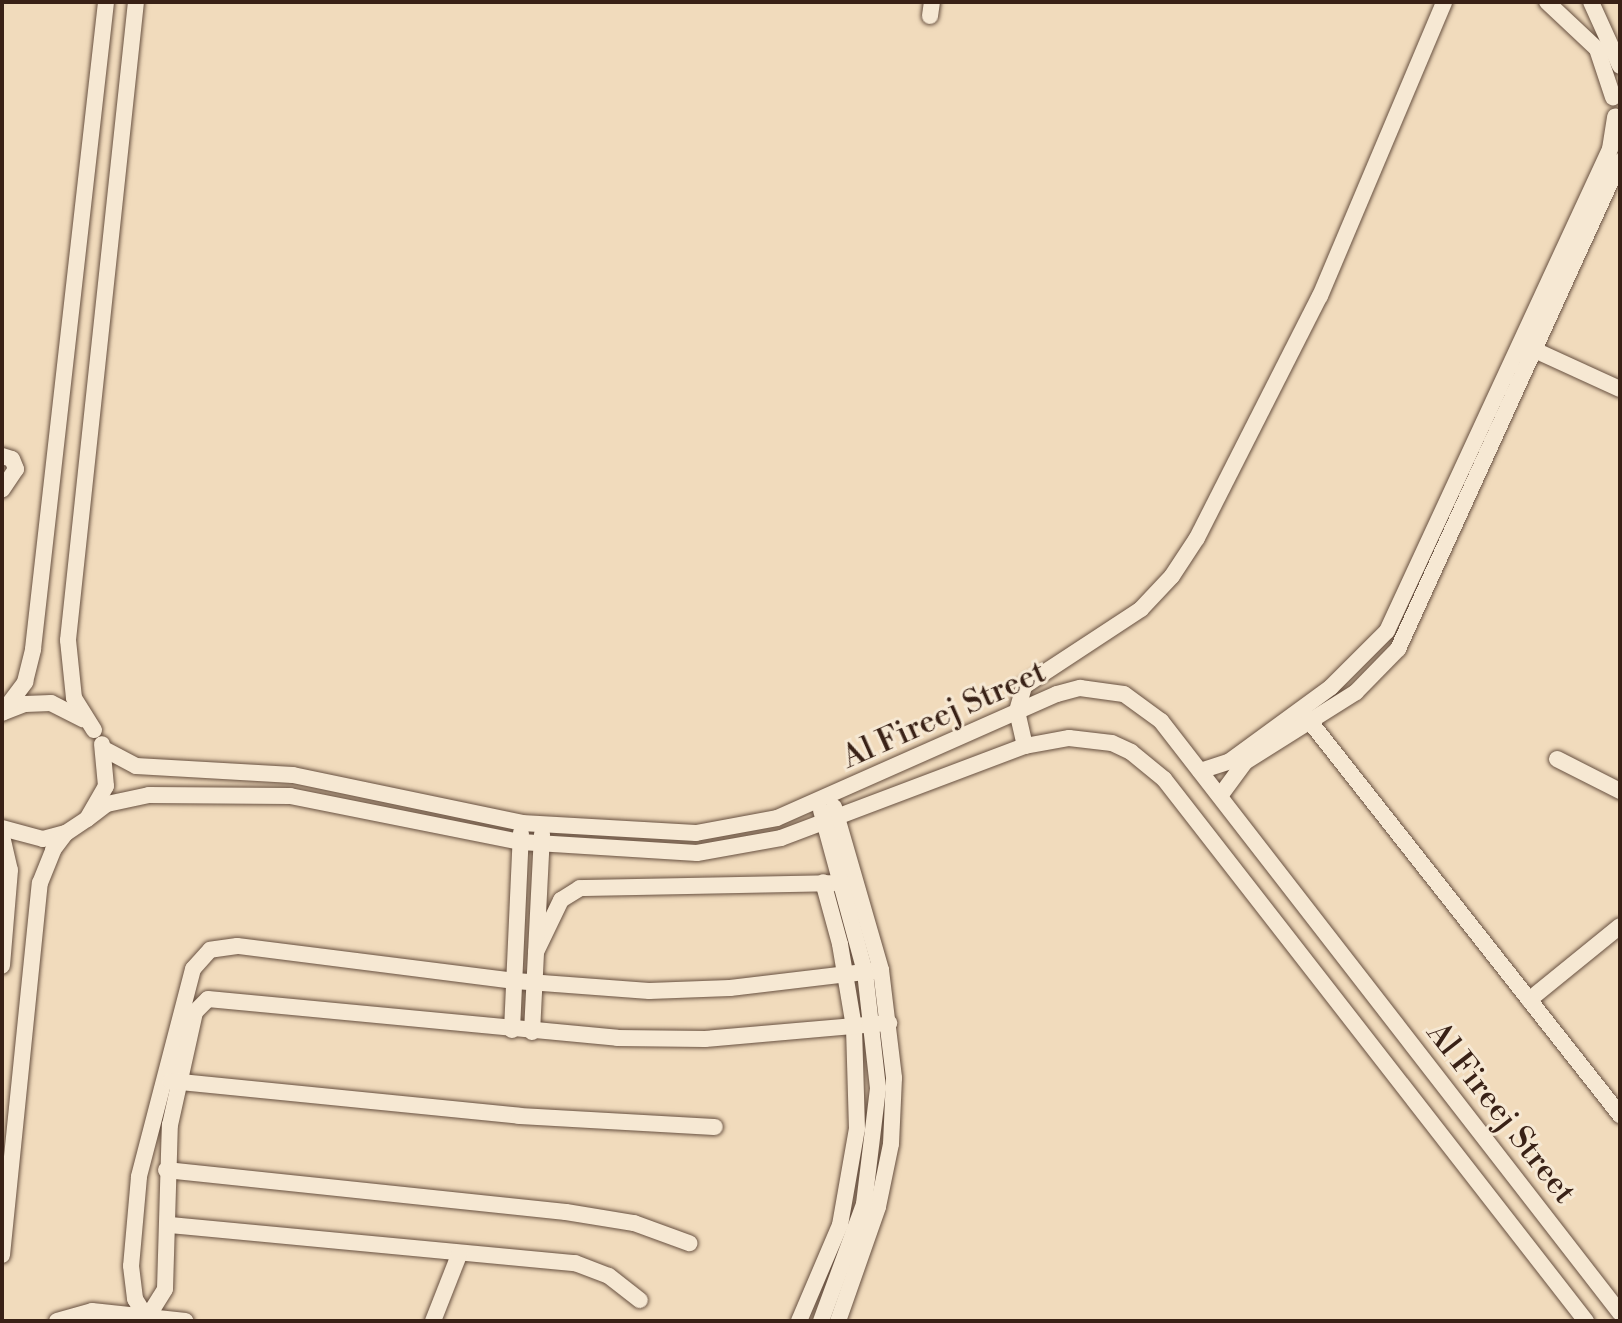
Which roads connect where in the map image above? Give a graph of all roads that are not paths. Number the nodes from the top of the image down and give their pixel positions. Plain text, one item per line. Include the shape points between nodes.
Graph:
1 (106, 2) edge
2 (136, 2) edge
3 (1444, 2) edge
4 (1547, 2) edge
5 (1591, 2) edge
6 (1620, 66) edge
7 (1617, 93) edge
8 (1618, 118) edge
9 (1620, 161) edge
10 (1560, 276) junction
11 (1528, 347) junction
12 (1620, 389) edge
13 (2, 456) edge
14 (2, 490) edge
15 (1017, 711) junction
16 (2, 713) edge
17 (1306, 716) junction
18 (94, 730) junction
19 (1025, 746) junction
20 (104, 749) junction
21 (1557, 759) dead end
22 (1200, 771) junction
23 (236, 773) junction
24 (293, 775) junction
25 (1620, 791) edge
26 (290, 796) junction
27 (1220, 796) junction
28 (236, 797) junction
29 (825, 798) junction
30 (831, 818) junction
31 (87, 819) junction
32 (522, 823) junction
33 (542, 825) junction
34 (2, 828) edge
35 (66, 833) junction
36 (2, 836) edge
37 (521, 842) junction
38 (541, 844) junction
39 (823, 882) junction
40 (851, 883) junction
41 (1620, 926) edge
42 (536, 952) junction
43 (2, 966) edge
44 (873, 971) junction
45 (847, 975) junction
46 (515, 981) junction
47 (535, 983) junction
48 (1529, 1000) junction
49 (881, 1024) junction
50 (854, 1027) junction
51 (512, 1030) junction
52 (532, 1032) junction
53 (172, 1081) junction
54 (1620, 1115) edge
55 (715, 1127) dead end
56 (166, 1170) junction
57 (871, 1206) junction
58 (170, 1225) junction
59 (689, 1243) dead end
60 (2, 1255) edge
61 (459, 1255) junction
62 (640, 1300) dead end
63 (1620, 1313) edge
64 (147, 1318) junction
65 (57, 1321) edge
66 (185, 1321) edge
67 (433, 1321) edge
68 (799, 1321) edge
69 (821, 1321) edge
70 (838, 1321) edge
71 (1586, 1321) edge

1 - 16 street via 35,636 25,682
2 - 18 street via 68,640 74,698
3 - 15 street via 1309,320 1186,558 1141,609 1028,682 1020,691
4 - 7 street via 1597,49
5 - 6 street
7 - 8 street
8 - 10 street
9 - 10 street
10 - 11 street
11 - 12 street
11 - 17 street via 1415,599
13 - 14 street via 12,459 16,469
15 - 19 street
15 - 22 street, Al Fireej Street via 1080,688 1124,694 1161,721
15 - 29 street, Al Fireej Street
16 - 18 street via 25,704 51,703 75,712
17 - 22 street via 1230,761
17 - 27 street via 1245,762
17 - 48 street
18 - 20 street
19 - 30 street, Al Fireej Street
19 - 71 street, Al Fireej Street via 1069,738 1112,743 1164,779
20 - 23 street, Al Fireej Street via 136,766
20 - 31 street via 106,786
21 - 25 street
22 - 27 street, Al Fireej Street
23 - 24 street, Al Fireej Street
23 - 28 street
24 - 26 street
24 - 32 street, Al Fireej Street
26 - 28 street, Al Fireej Street
26 - 37 street, Al Fireej Street
27 - 63 street, Al Fireej Street
28 - 31 street, Al Fireej Street via 134,797 107,804
29 - 30 street
29 - 33 street, Al Fireej Street via 724,831
30 - 38 street, Al Fireej Street via 753,846 697,853
30 - 40 street
31 - 35 street, Al Fireej Street
32 - 33 street, Al Fireej Street
32 - 37 street
33 - 38 street
34 - 35 street via 31,839
35 - 60 street via 40,883
36 - 43 street via 10,870
37 - 38 street, Al Fireej Street
37 - 46 street
38 - 42 street
39 - 40 street
39 - 42 street via 580,888 561,900
39 - 45 street
40 - 44 street
41 - 48 street
42 - 47 street
44 - 45 street
44 - 49 street
45 - 47 street via 690,991
45 - 50 street
46 - 47 street
46 - 51 street
46 - 53 street via 219,946 193,969
47 - 52 street
48 - 54 street
49 - 50 street
49 - 57 street
50 - 52 street via 705,1039
50 - 68 street via 858,1097 849,1188 832,1250
51 - 52 street
51 - 53 street via 208,999 195,1012
53 - 55 street via 533,1117
53 - 56 street
53 - 64 street via 139,1177 132,1288
56 - 58 street
56 - 59 street via 566,1212 634,1223
57 - 69 street
57 - 70 street
58 - 61 street via 377,1242
58 - 64 street via 165,1289
61 - 62 street via 575,1263 609,1276
61 - 67 street
64 - 65 street via 81,1311
64 - 66 street

